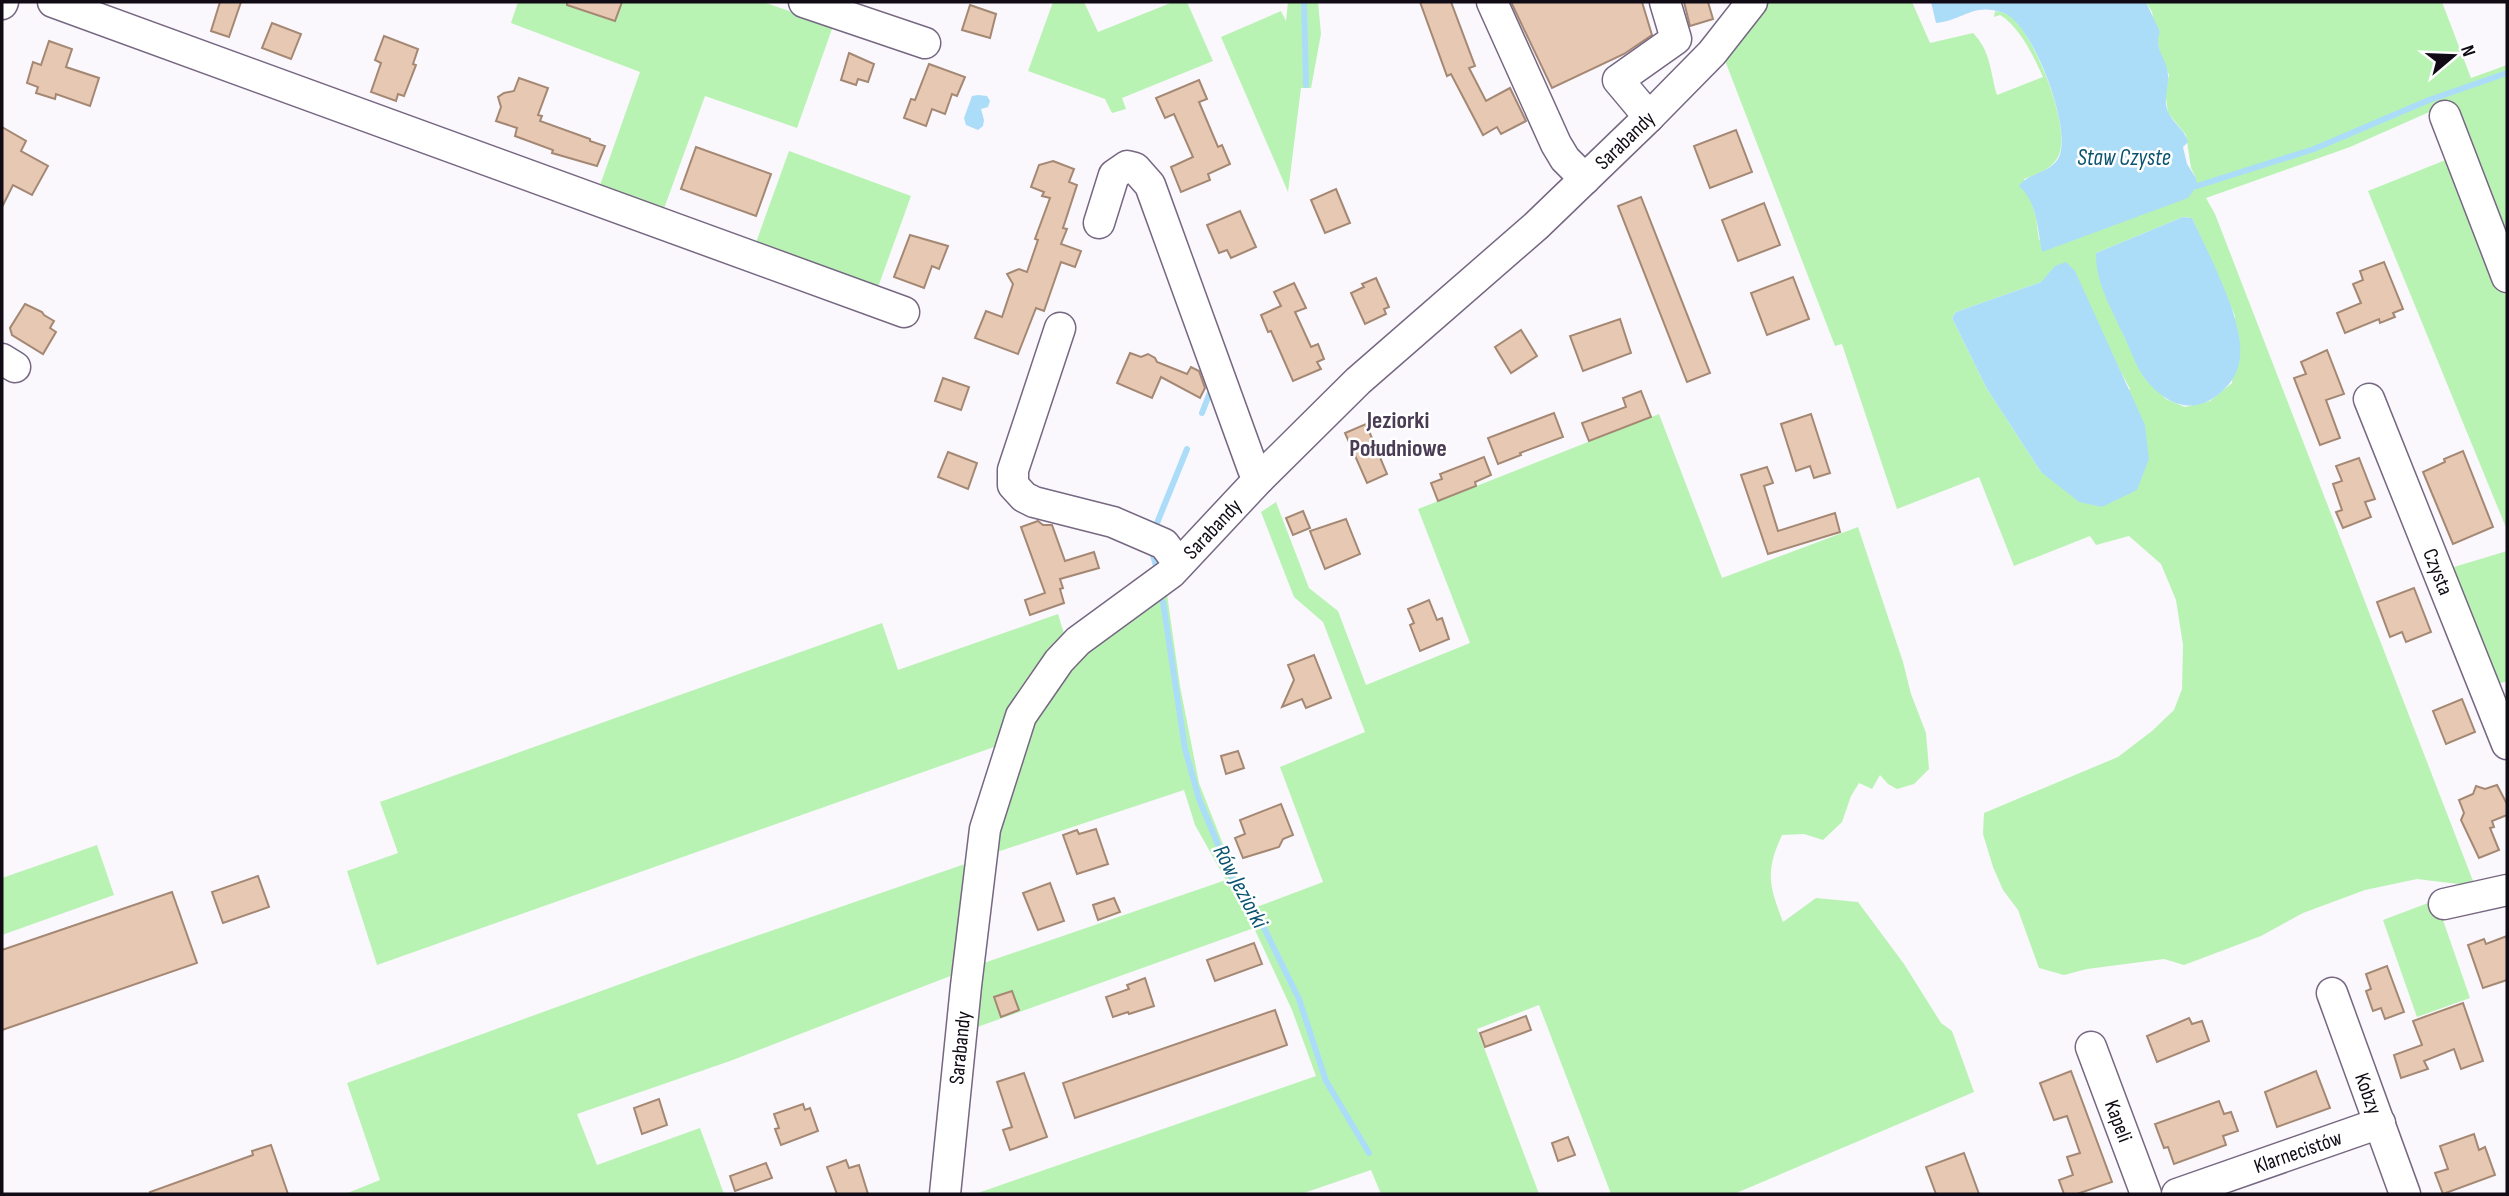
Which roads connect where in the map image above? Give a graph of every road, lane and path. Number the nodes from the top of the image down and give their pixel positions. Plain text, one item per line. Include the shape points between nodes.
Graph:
1 (53, 2) edge
2 (804, 2) edge
3 (1492, 2) edge
4 (1665, 2) edge
5 (1752, 2) edge
6 (925, 43) dead end
7 (1663, 49) junction
8 (1688, 78) junction
9 (2445, 116) dead end
10 (1649, 117) junction
11 (1585, 179) junction
12 (1099, 223) dead end
13 (2507, 277) edge
14 (904, 312) dead end
15 (1060, 328) dead end
16 (2369, 400) dead end
17 (1259, 479) junction
18 (1179, 564) junction
19 (2507, 744) edge
20 (2507, 890) edge
21 (2444, 904) dead end
22 (2332, 993) dead end
23 (2091, 1046) dead end
24 (2380, 1123) junction
25 (945, 1194) edge
26 (2146, 1194) edge
27 (2176, 1194) edge
28 (2405, 1194) edge

1 - 14 street
2 - 6 street
3 - 11 street via 1556,144
4 - 7 street via 1676,40
5 - 8 street, Sarabandy
7 - 8 street
7 - 10 street via 1618,79
8 - 10 street, Sarabandy
9 - 13 street
10 - 11 street, Sarabandy
11 - 17 street, Sarabandy via 1358,381
12 - 17 street via 1114,175 1126,166 1135,168 1150,185
15 - 18 street via 1013,470 1013,485 1034,502 1112,522 1164,544
16 - 19 street, Czysta
17 - 18 street, Sarabandy
18 - 25 street, Sarabandy via 1079,641 1021,716 985,829
20 - 21 street
22 - 24 street, Kobzy
23 - 26 street, Kapeli
24 - 27 street, Klarnecistów
24 - 28 street, Kobzy

